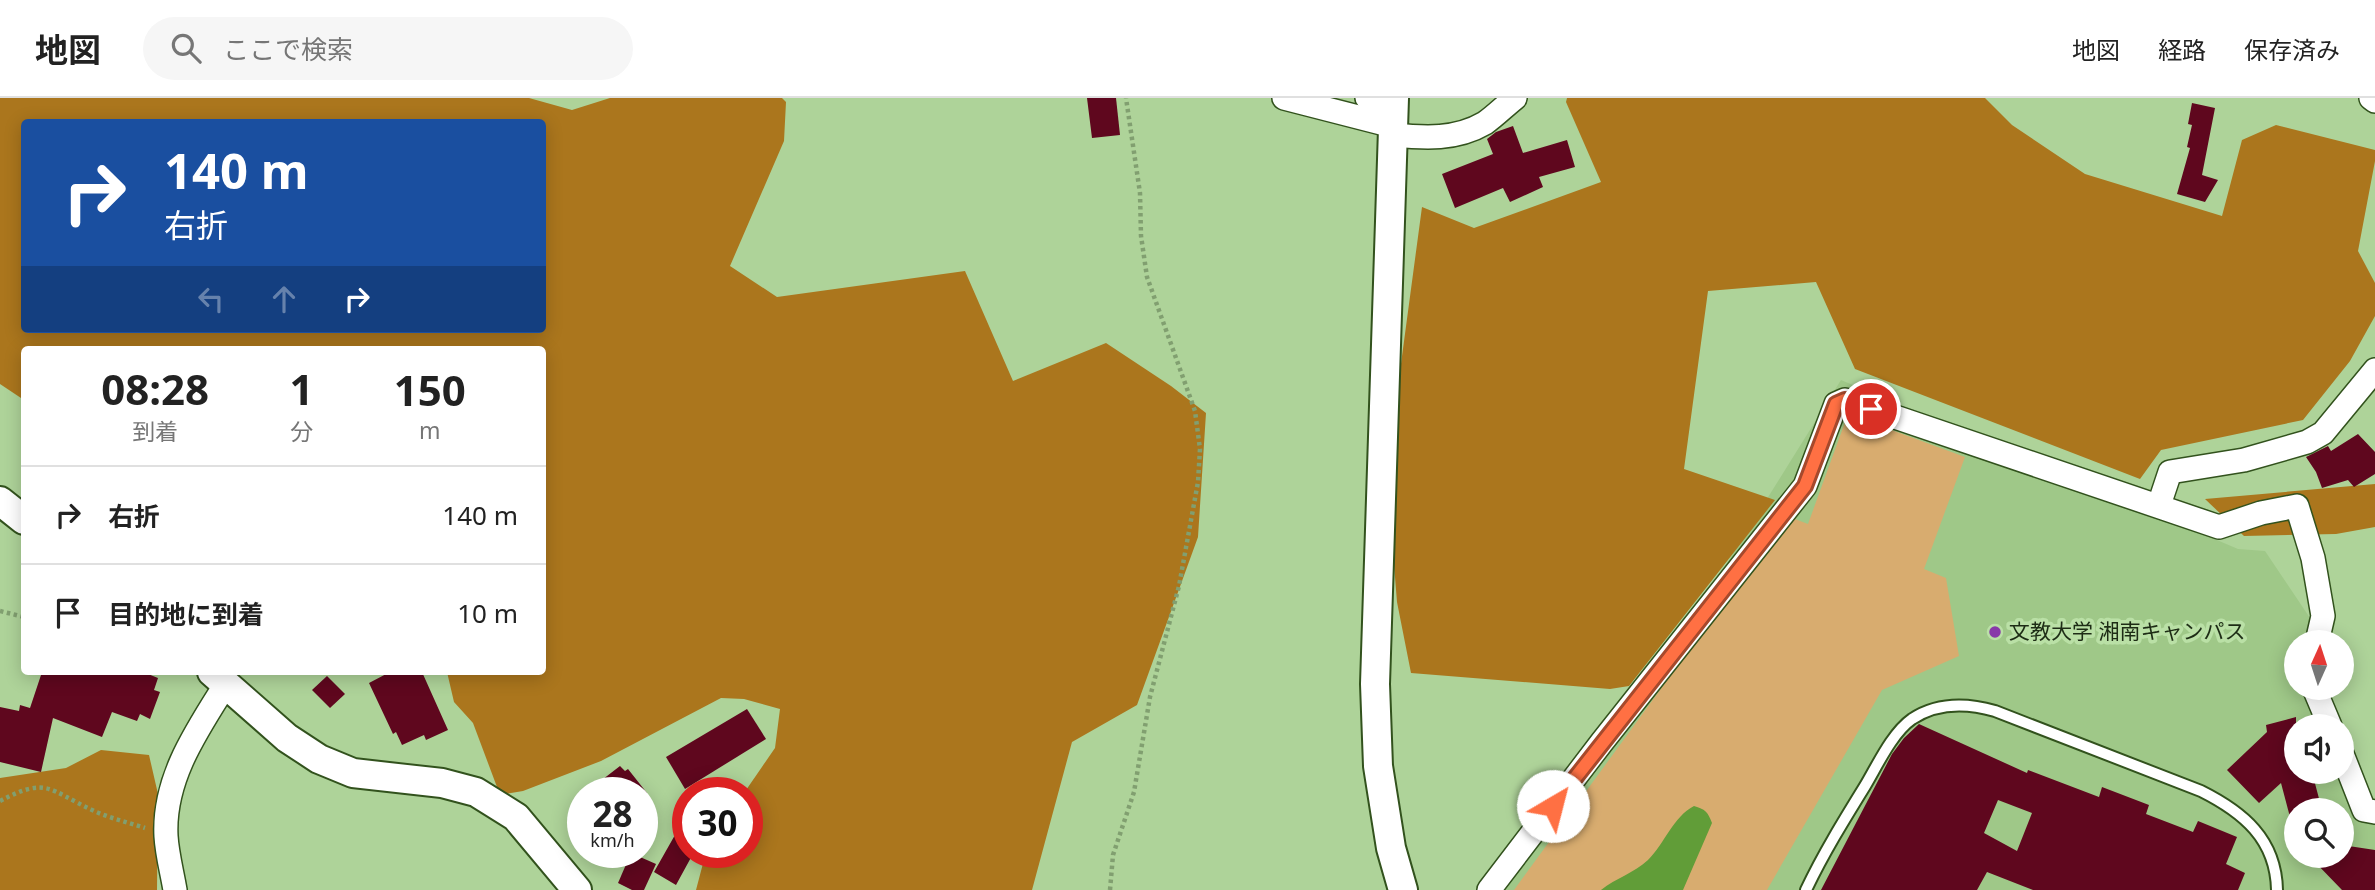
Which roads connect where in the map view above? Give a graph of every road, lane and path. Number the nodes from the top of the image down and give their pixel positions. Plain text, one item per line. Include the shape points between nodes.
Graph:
1 (1126, 98) edge
2 (1284, 98) edge
3 (1367, 98) edge
4 (1394, 98) edge
5 (1514, 98) edge
6 (1393, 131) junction
7 (2375, 370) edge
8 (0, 501) edge
9 (2159, 505) junction
10 (21, 518) edge
11 (0, 611) edge
12 (21, 616) edge
13 (2320, 630) edge
14 (219, 678) edge
15 (2354, 784) edge
16 (0, 801) edge
17 (2375, 812) edge
18 (166, 835) junction
19 (175, 890) edge
20 (577, 890) edge
21 (1110, 890) edge
22 (1403, 890) edge
23 (1489, 890) edge
24 (1806, 890) edge
25 (2277, 890) edge

1 - 21 path via 1147,277 1195,411 1200,449 1179,586 1150,697 1134,792 1113,855
2 - 6 street
3 - 6 street
4 - 6 street
5 - 6 street via 1485,123 1453,137 1421,138
6 - 22 street via 1375,684 1378,766
7 - 9 street via 2323,433 2244,460 2170,472
8 - 10 street
9 - 13 street via 2219,527 2297,506 2313,558 2323,616
9 - 23 street via 1845,400 1836,404 1805,486
11 - 12 path
14 - 18 street via 178,768
14 - 20 street via 287,738 319,759 353,773 442,783 477,792 516,817
15 - 17 street via 2364,810
16 - 18 path via 23,789 48,787 94,811
18 - 19 street
24 - 25 lane via 1904,727 1944,706 1971,704 2229,805 2252,825 2269,851

